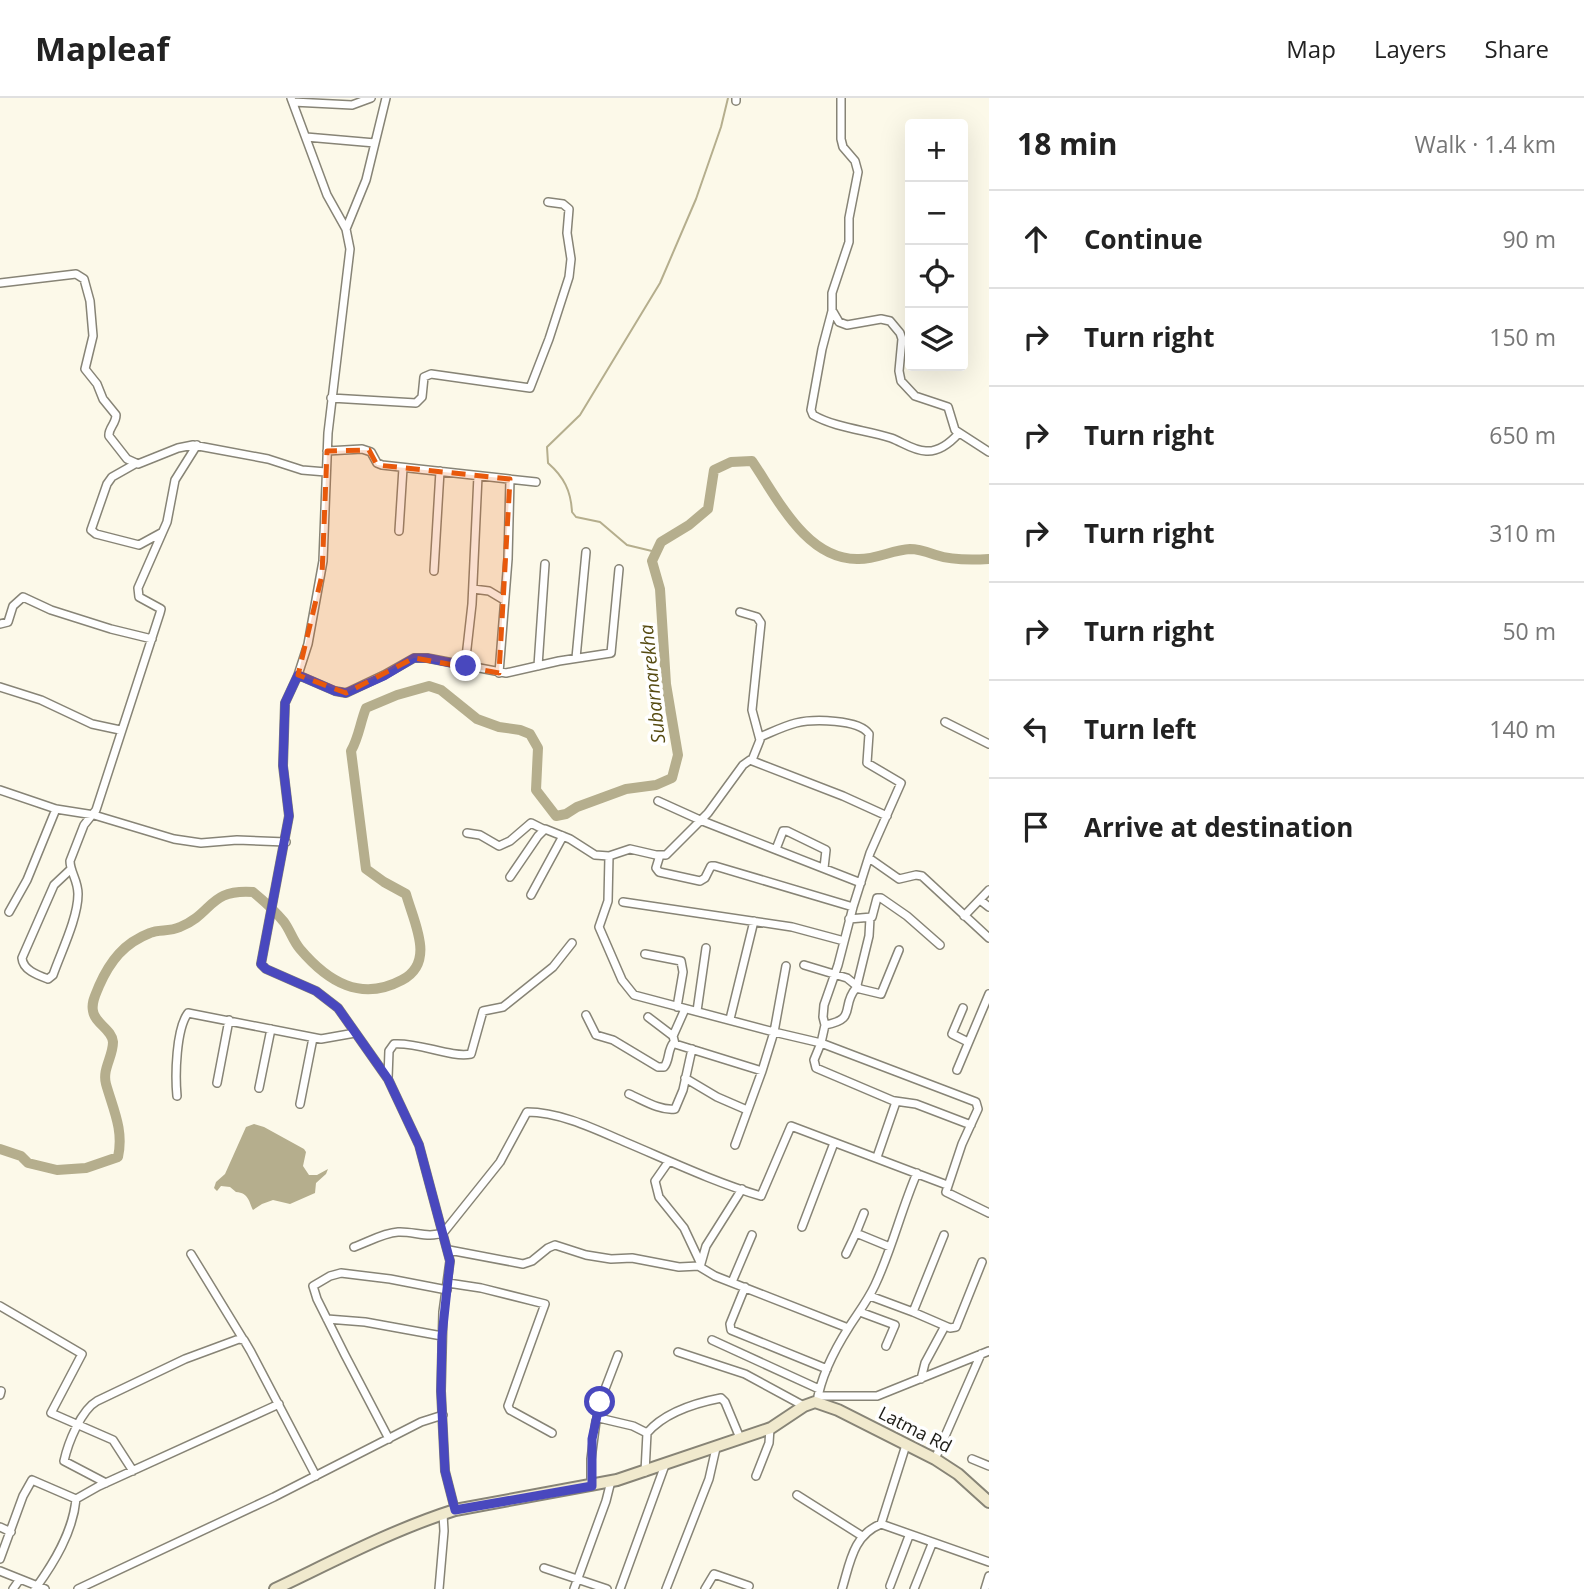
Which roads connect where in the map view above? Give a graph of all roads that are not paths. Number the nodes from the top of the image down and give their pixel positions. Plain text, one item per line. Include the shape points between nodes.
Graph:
1 (371, 98) edge
2 (386, 98) edge
3 (841, 98) edge
4 (292, 100) edge
5 (306, 137) junction
6 (375, 143) junction
7 (548, 202) dead end
8 (346, 229) junction
9 (0, 284) edge
10 (832, 310) junction
11 (331, 398) junction
12 (959, 433) junction
13 (197, 445) junction
14 (327, 451) junction
15 (989, 453) edge
16 (135, 464) junction
17 (403, 468) junction
18 (440, 471) junction
19 (326, 472) junction
20 (478, 476) junction
21 (510, 479) junction
22 (536, 482) dead end
23 (163, 531) junction
24 (399, 531) dead end
25 (586, 552) dead end
26 (545, 564) dead end
27 (619, 569) dead end
28 (434, 571) dead end
29 (473, 590) junction
30 (504, 600) junction
31 (740, 612) dead end
32 (0, 624) edge
33 (152, 639) junction
34 (576, 658) junction
35 (466, 666) junction
36 (538, 666) junction
37 (499, 673) junction
38 (298, 675) junction
39 (0, 687) edge
40 (945, 722) dead end
41 (120, 730) junction
42 (760, 737) junction
43 (989, 744) edge
44 (752, 760) junction
45 (0, 790) edge
46 (658, 801) dead end
47 (57, 809) junction
48 (94, 815) junction
49 (887, 816) junction
50 (701, 820) junction
51 (543, 829) junction
52 (467, 833) dead end
53 (563, 836) junction
54 (286, 842) junction
55 (776, 849) junction
56 (660, 855) junction
57 (609, 856) junction
58 (869, 858) junction
59 (824, 868) junction
60 (71, 869) junction
61 (510, 877) dead end
62 (861, 883) junction
63 (989, 890) edge
64 (531, 895) dead end
65 (980, 900) junction
66 (623, 902) dead end
67 (853, 907) junction
68 (989, 907) edge
69 (9, 912) dead end
70 (964, 916) junction
71 (870, 918) junction
72 (849, 919) junction
73 (754, 921) junction
74 (989, 938) edge
75 (844, 941) junction
76 (572, 943) dead end
77 (940, 945) dead end
78 (706, 948) dead end
79 (899, 950) dead end
80 (645, 954) dead end
81 (804, 964) dead end
82 (786, 966) dead end
83 (834, 973) junction
84 (858, 986) junction
85 (989, 994) edge
86 (963, 1007) dead end
87 (681, 1008) junction
88 (696, 1011) junction
89 (586, 1015) dead end
90 (648, 1017) dead end
91 (730, 1019) junction
92 (229, 1020) junction
93 (825, 1025) junction
94 (271, 1029) junction
95 (774, 1032) junction
96 (355, 1033) junction
97 (313, 1038) junction
98 (673, 1039) junction
99 (968, 1042) junction
100 (821, 1043) junction
101 (692, 1049) junction
102 (957, 1070) dead end
103 (762, 1071) junction
104 (388, 1079) junction
105 (685, 1079) junction
106 (217, 1083) dead end
107 (260, 1088) dead end
108 (629, 1094) dead end
109 (177, 1096) dead end
110 (895, 1101) junction
111 (300, 1104) dead end
112 (747, 1110) junction
113 (971, 1125) junction
114 (834, 1143) junction
115 (735, 1145) dead end
116 (877, 1157) junction
117 (669, 1161) junction
118 (917, 1173) junction
119 (947, 1185) junction
120 (742, 1189) junction
121 (864, 1213) dead end
122 (989, 1213) edge
123 (802, 1227) dead end
124 (444, 1232) junction
125 (856, 1233) junction
126 (752, 1235) dead end
127 (944, 1235) dead end
128 (354, 1247) dead end
129 (890, 1247) junction
130 (449, 1250) junction
131 (191, 1254) dead end
132 (846, 1254) dead end
133 (982, 1262) dead end
134 (700, 1264) junction
135 (732, 1282) junction
136 (447, 1286) junction
137 (745, 1287) junction
138 (870, 1296) junction
139 (0, 1306) edge
140 (860, 1312) junction
141 (913, 1312) junction
142 (327, 1319) junction
143 (945, 1326) junction
144 (848, 1328) junction
145 (442, 1336) junction
146 (243, 1339) junction
147 (712, 1340) dead end
148 (886, 1346) dead end
149 (678, 1352) dead end
150 (985, 1352) edge
151 (618, 1355) dead end
152 (827, 1369) junction
153 (920, 1379) junction
154 (818, 1395) junction
155 (279, 1404) junction
156 (804, 1406) junction
157 (443, 1415) junction
158 (597, 1419) junction
159 (79, 1424) junction
160 (770, 1428) junction
161 (552, 1433) dead end
162 (648, 1433) junction
163 (390, 1438) junction
164 (740, 1438) junction
165 (906, 1445) junction
166 (716, 1448) junction
167 (935, 1458) junction
168 (972, 1459) dead end
169 (665, 1465) junction
170 (989, 1466) edge
171 (133, 1471) junction
172 (645, 1472) junction
173 (316, 1476) junction
174 (756, 1476) dead end
175 (611, 1482) junction
176 (106, 1483) junction
177 (592, 1486) junction
178 (797, 1495) dead end
179 (76, 1499) junction
180 (989, 1502) edge
181 (455, 1510) junction
182 (443, 1514) junction
183 (881, 1524) junction
184 (0, 1527) edge
185 (10, 1531) junction
186 (862, 1536) junction
187 (909, 1536) junction
188 (932, 1544) junction
189 (0, 1559) edge
190 (989, 1562) edge
191 (544, 1567) dead end
192 (0, 1571) edge
193 (989, 1576) edge
194 (20, 1579) junction
195 (578, 1579) junction
196 (299, 1583) edge
197 (890, 1586) dead end
198 (749, 1587) dead end
199 (39, 1588) edge
200 (13, 1589) edge
201 (78, 1589) edge
202 (275, 1589) edge
203 (439, 1589) edge
204 (574, 1589) edge
205 (607, 1589) edge
206 (620, 1589) edge
207 (666, 1589) edge
208 (705, 1589) edge
209 (842, 1589) edge
210 (914, 1589) edge
211 (985, 1589) edge

1 - 4 street via 352,105
2 - 6 street
3 - 10 street via 841,139 858,172 849,242 832,293
4 - 5 street
5 - 6 street
5 - 8 street via 331,204
6 - 8 street
7 - 11 street via 569,209 571,265 530,388 431,374 424,377 422,397 416,403
8 - 11 street via 350,249
9 - 16 street via 76,274 84,279 93,336 86,373 116,415 109,436
10 - 12 street via 847,326 890,321 902,339 901,381 915,396 948,407
10 - 12 street via 819,360 813,415 923,451 945,445
11 - 14 street
12 - 15 street
13 - 16 street
13 - 19 street
13 - 23 street via 176,480
14 - 17 street via 366,449 378,464
14 - 19 street
16 - 23 street via 107,484 91,530 139,545
17 - 18 street
17 - 24 street
18 - 20 street
18 - 28 street
19 - 38 street via 321,575
20 - 21 street
20 - 29 street
21 - 22 street
21 - 30 street
23 - 33 street via 138,592 161,609
25 - 34 street
26 - 36 street
27 - 34 street via 612,652
29 - 30 street via 489,591
29 - 35 street
30 - 37 street
31 - 42 street via 761,623 752,710
32 - 33 street via 9,621 13,606 23,597 51,610
33 - 41 street
34 - 36 street
35 - 37 street
35 - 38 street via 414,658 346,693
36 - 37 street
38 - 54 street via 285,703
39 - 41 street via 92,724
40 - 43 street
41 - 48 street
42 - 44 street
42 - 49 street via 805,722 845,722 864,728 869,734 867,763 901,782
44 - 49 street
44 - 50 street via 743,765
45 - 47 street
46 - 50 street
47 - 48 street
47 - 69 street
48 - 54 street via 186,842
48 - 60 street via 84,825
49 - 58 street
50 - 55 street
50 - 56 street via 668,853
51 - 52 street via 531,823 499,846
51 - 53 street
51 - 61 street
53 - 57 street via 590,853
53 - 64 street
54 - 96 street via 261,964 333,1003
55 - 59 street
55 - 59 street via 787,831 826,850
56 - 57 street via 630,849
56 - 67 street via 659,872 702,880 715,866
57 - 87 street via 608,901 599,927 613,962 634,995
58 - 62 street
58 - 70 street via 899,879 922,876
59 - 62 street
60 - 60 street via 54,886 22,958 28,970 48,979 78,903
62 - 67 street
63 - 65 street
65 - 68 street
65 - 70 street
66 - 73 street
67 - 72 street
70 - 74 street
71 - 72 street
71 - 77 street via 877,898 881,898
71 - 84 street
72 - 75 street
73 - 75 street
73 - 91 street
75 - 83 street
76 - 104 street via 553,967 503,1007 483,1010 469,1055 394,1044 389,1051
78 - 88 street
79 - 84 street via 881,994
80 - 87 street via 681,961
81 - 83 street
82 - 95 street
83 - 84 street
83 - 93 street via 824,1005
84 - 93 street via 842,1021
85 - 99 street
86 - 99 street via 952,1034
87 - 88 street
87 - 98 street
88 - 91 street
89 - 98 street via 596,1035 658,1067 667,1065
90 - 98 street
91 - 95 street
92 - 94 street
92 - 106 street
92 - 109 street via 187,1014 176,1064
93 - 100 street
94 - 97 street
94 - 107 street
95 - 100 street
95 - 103 street
96 - 97 street
96 - 104 street
97 - 111 street
98 - 101 street
99 - 102 street
100 - 110 street via 814,1060 816,1068
100 - 113 street via 976,1102
101 - 103 street
101 - 105 street
103 - 112 street
104 - 124 street via 419,1145
105 - 108 street via 673,1110
105 - 112 street
110 - 113 street
110 - 116 street
112 - 115 street
113 - 119 street
114 - 116 street
114 - 120 street via 790,1126 763,1195
114 - 123 street
116 - 118 street
117 - 120 street
117 - 124 street via 590,1128 527,1112 500,1162
117 - 134 street via 657,1176 657,1194 684,1228
118 - 119 street
118 - 129 street
119 - 122 street via 948,1195
120 - 134 street
121 - 125 street
124 - 128 street via 392,1233
124 - 130 street
125 - 129 street
125 - 132 street
126 - 135 street
127 - 141 street
129 - 138 street
130 - 134 street via 523,1264 555,1245 611,1259 679,1267
130 - 136 street
131 - 146 street
133 - 143 street via 958,1324
134 - 135 street
135 - 137 street
136 - 142 street via 337,1273 313,1286
136 - 145 street
136 - 161 street via 494,1290 545,1304 508,1408
137 - 144 street
137 - 152 street via 731,1330
138 - 140 street
138 - 141 street
139 - 159 street via 82,1354 51,1413
140 - 144 street
140 - 148 street via 895,1325
141 - 143 street
142 - 145 street
142 - 163 street
143 - 153 street
144 - 152 street
145 - 157 street
146 - 155 street
146 - 159 street via 186,1359 97,1401 87,1408
147 - 154 street
149 - 156 street via 745,1374
150 - 153 street
150 - 167 street
151 - 158 street
152 - 154 street
153 - 154 street via 877,1396
154 - 156 street
154 - 165 street, Latma Rd
155 - 171 street
155 - 173 street
156 - 160 street
157 - 163 street
157 - 181 street via 445,1471
158 - 162 street
158 - 177 street
159 - 171 street via 115,1442
159 - 176 street via 64,1462
160 - 164 street
160 - 174 street
162 - 164 street via 665,1417 719,1398
162 - 172 street
163 - 173 street
164 - 166 street
165 - 167 street, Latma Rd
165 - 183 street
166 - 169 street
166 - 207 street via 709,1479
167 - 180 street, Latma Rd
168 - 170 street
169 - 172 street
169 - 206 street
171 - 176 street
172 - 175 street
173 - 201 street
175 - 177 street
175 - 195 street
176 - 179 street
177 - 181 street
178 - 186 street
179 - 185 street via 32,1480
179 - 199 street via 69,1530
181 - 182 street
182 - 196 street via 369,1544
182 - 203 street
183 - 186 street
183 - 187 street
184 - 185 street
185 - 189 street
186 - 209 street
187 - 188 street
187 - 197 street
188 - 190 street
188 - 210 street
191 - 195 street
192 - 194 street
193 - 211 street
194 - 199 street
194 - 200 street
195 - 204 street
195 - 205 street
196 - 202 street
198 - 208 street via 714,1574

